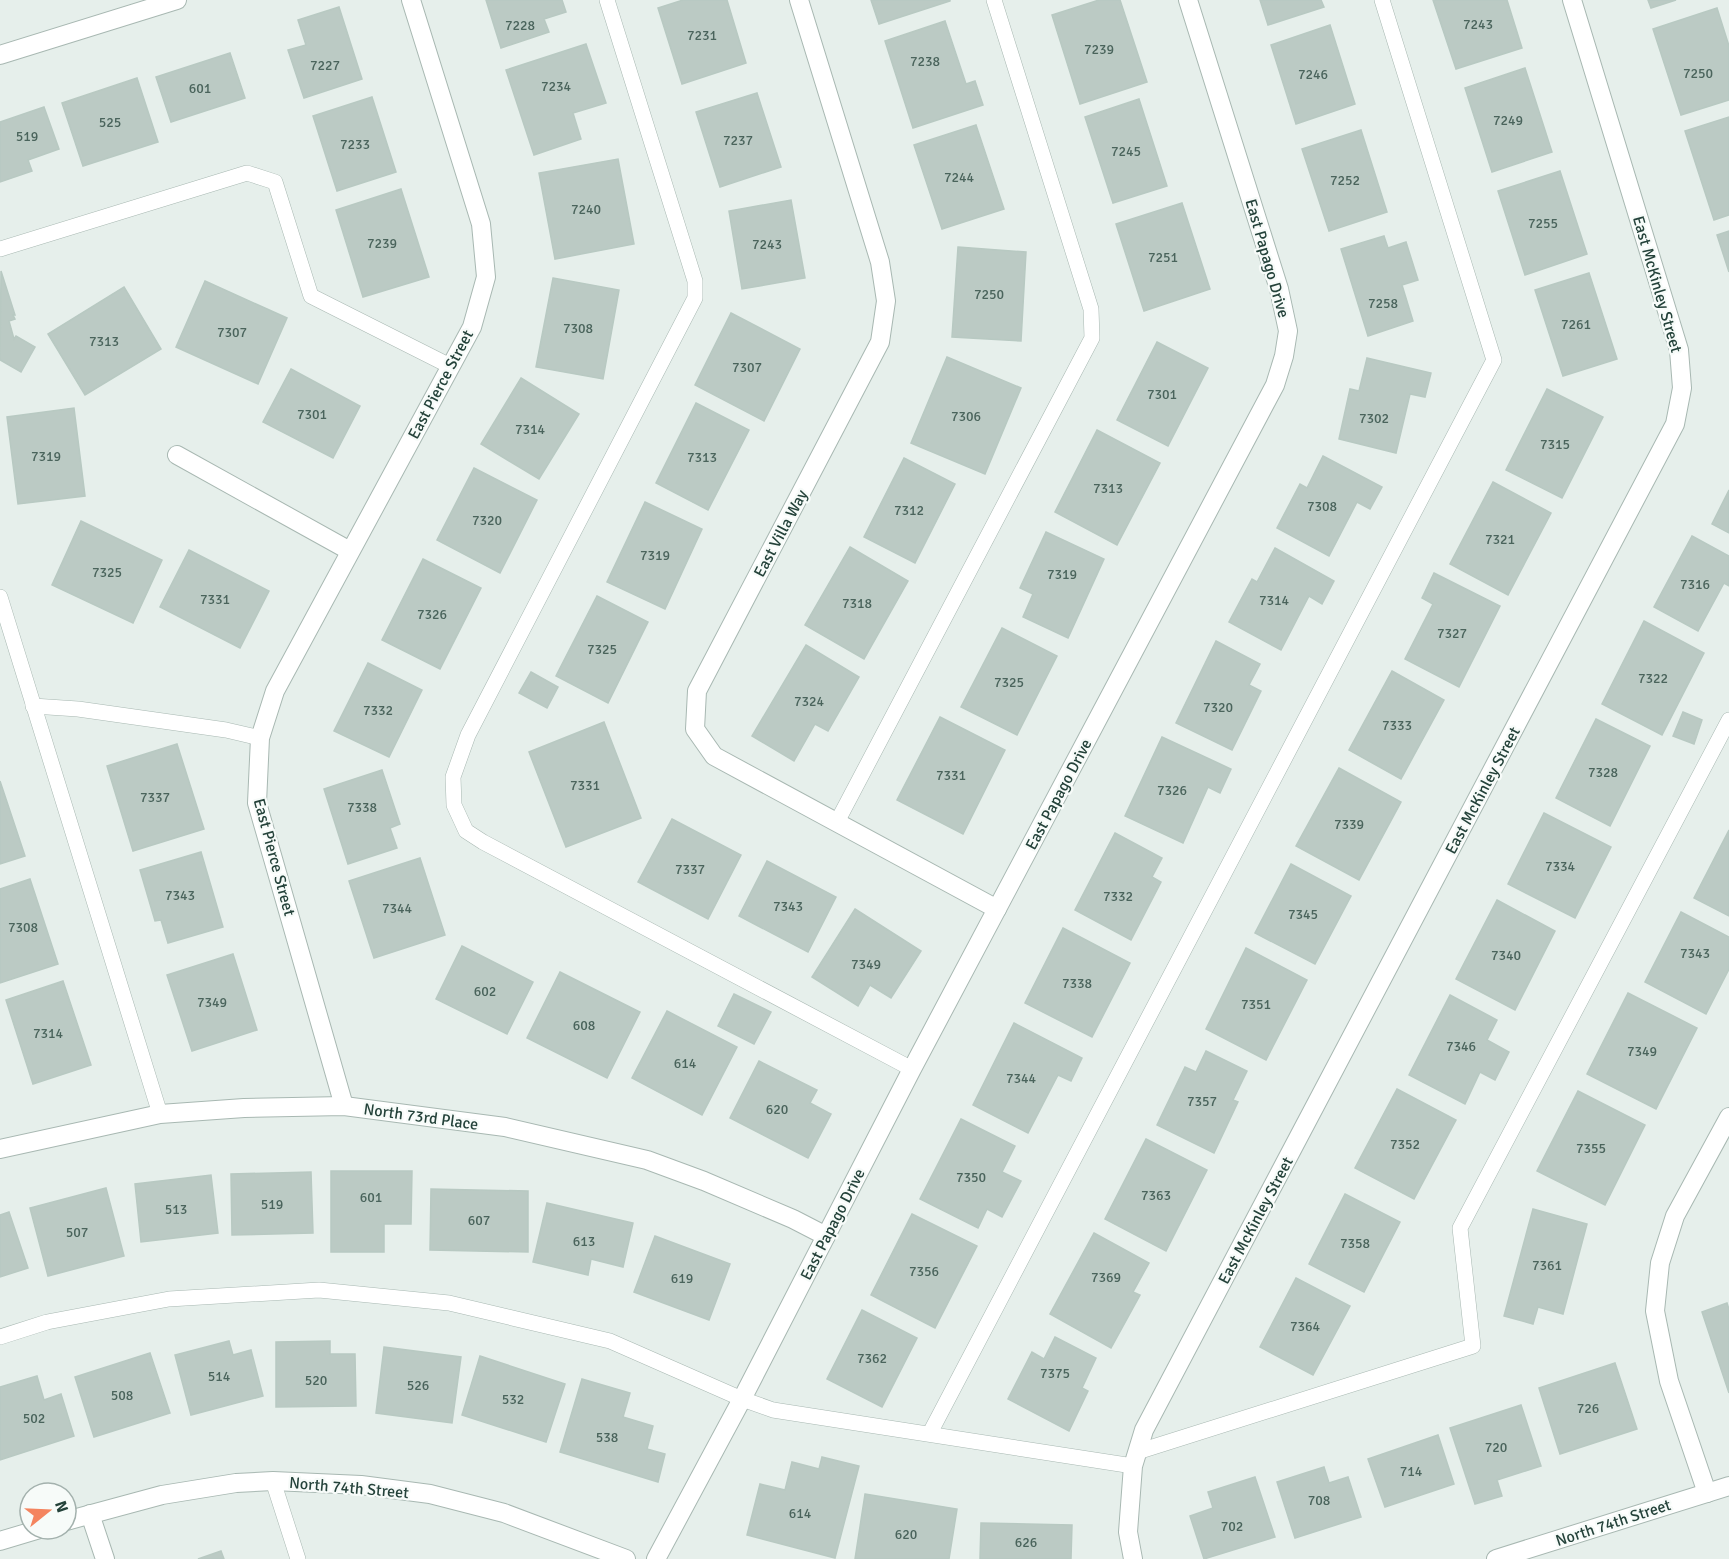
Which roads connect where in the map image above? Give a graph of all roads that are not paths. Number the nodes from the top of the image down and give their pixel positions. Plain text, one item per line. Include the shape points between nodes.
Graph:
1 (177, 0) edge
2 (411, 0) edge
3 (607, 0) edge
4 (799, 0) edge
5 (994, 0) edge
6 (1188, 0) edge
7 (1382, 0) edge
8 (1572, 0) edge
9 (0, 55) edge
10 (0, 249) edge
11 (450, 366) junction
12 (177, 455) dead end
13 (350, 551) junction
14 (0, 597) edge
15 (33, 706) junction
16 (1729, 720) edge
17 (260, 738) junction
18 (837, 822) junction
19 (997, 909) junction
20 (912, 1069) junction
21 (344, 1106) junction
22 (160, 1114) junction
23 (1729, 1117) edge
24 (0, 1149) edge
25 (826, 1236) junction
26 (0, 1337) edge
27 (742, 1399) junction
28 (930, 1433) junction
29 (1135, 1459) junction
30 (273, 1481) junction
31 (1729, 1486) edge
32 (1707, 1493) junction
33 (90, 1514) junction
34 (78, 1518) edge
35 (18, 1536) edge
36 (0, 1541) edge
37 (105, 1559) edge
38 (298, 1559) edge
39 (626, 1559) edge
40 (656, 1559) edge
41 (1133, 1559) edge
42 (1496, 1559) edge

1 - 9 street
2 - 11 street, East Pierce Street via 481,224 486,277 472,327
3 - 20 lane via 695,281 695,298 468,735 453,777 454,805 466,831 483,842
4 - 18 street, East Villa Way via 880,262 886,301 880,342 698,691 695,729 714,756
5 - 18 lane via 1091,309 1092,338
6 - 19 street, East Papago Drive via 1279,289 1288,331 1284,356 1275,385
7 - 28 lane via 1494,360
8 - 29 street, East McKinley Street via 1680,350 1682,388 1675,424 1149,1420
10 - 11 lane via 247,172 275,182 311,296
11 - 13 street, East Pierce Street
12 - 13 street
13 - 17 street, East Pierce Street via 275,691
14 - 15 lane
15 - 17 lane via 78,709
15 - 22 lane
16 - 29 lane via 1460,1228 1473,1347
17 - 21 street, East Pierce Street via 257,803
18 - 19 street, East Villa Way
19 - 20 street, East Papago Drive
20 - 25 street, East Papago Drive
21 - 22 street, North 73rd Place
21 - 25 street, North 73rd Place via 505,1127 647,1161 714,1185
22 - 24 street, North 73rd Place
23 - 32 street via 1675,1216 1660,1263 1655,1311 1669,1381
25 - 27 street, East Papago Drive
26 - 27 lane via 47,1322 169,1299 320,1290 449,1303 610,1341
27 - 28 lane via 773,1410
27 - 40 street, East Papago Drive
28 - 29 lane
29 - 41 street, East McKinley Street via 1128,1532
30 - 33 street, North 74th Street via 162,1495
30 - 38 lane
30 - 39 street, North 74th Street via 361,1485 430,1494 504,1513
31 - 32 street, North 74th Street
32 - 42 street, North 74th Street
33 - 34 street, North 74th Street
33 - 37 street
35 - 36 street

